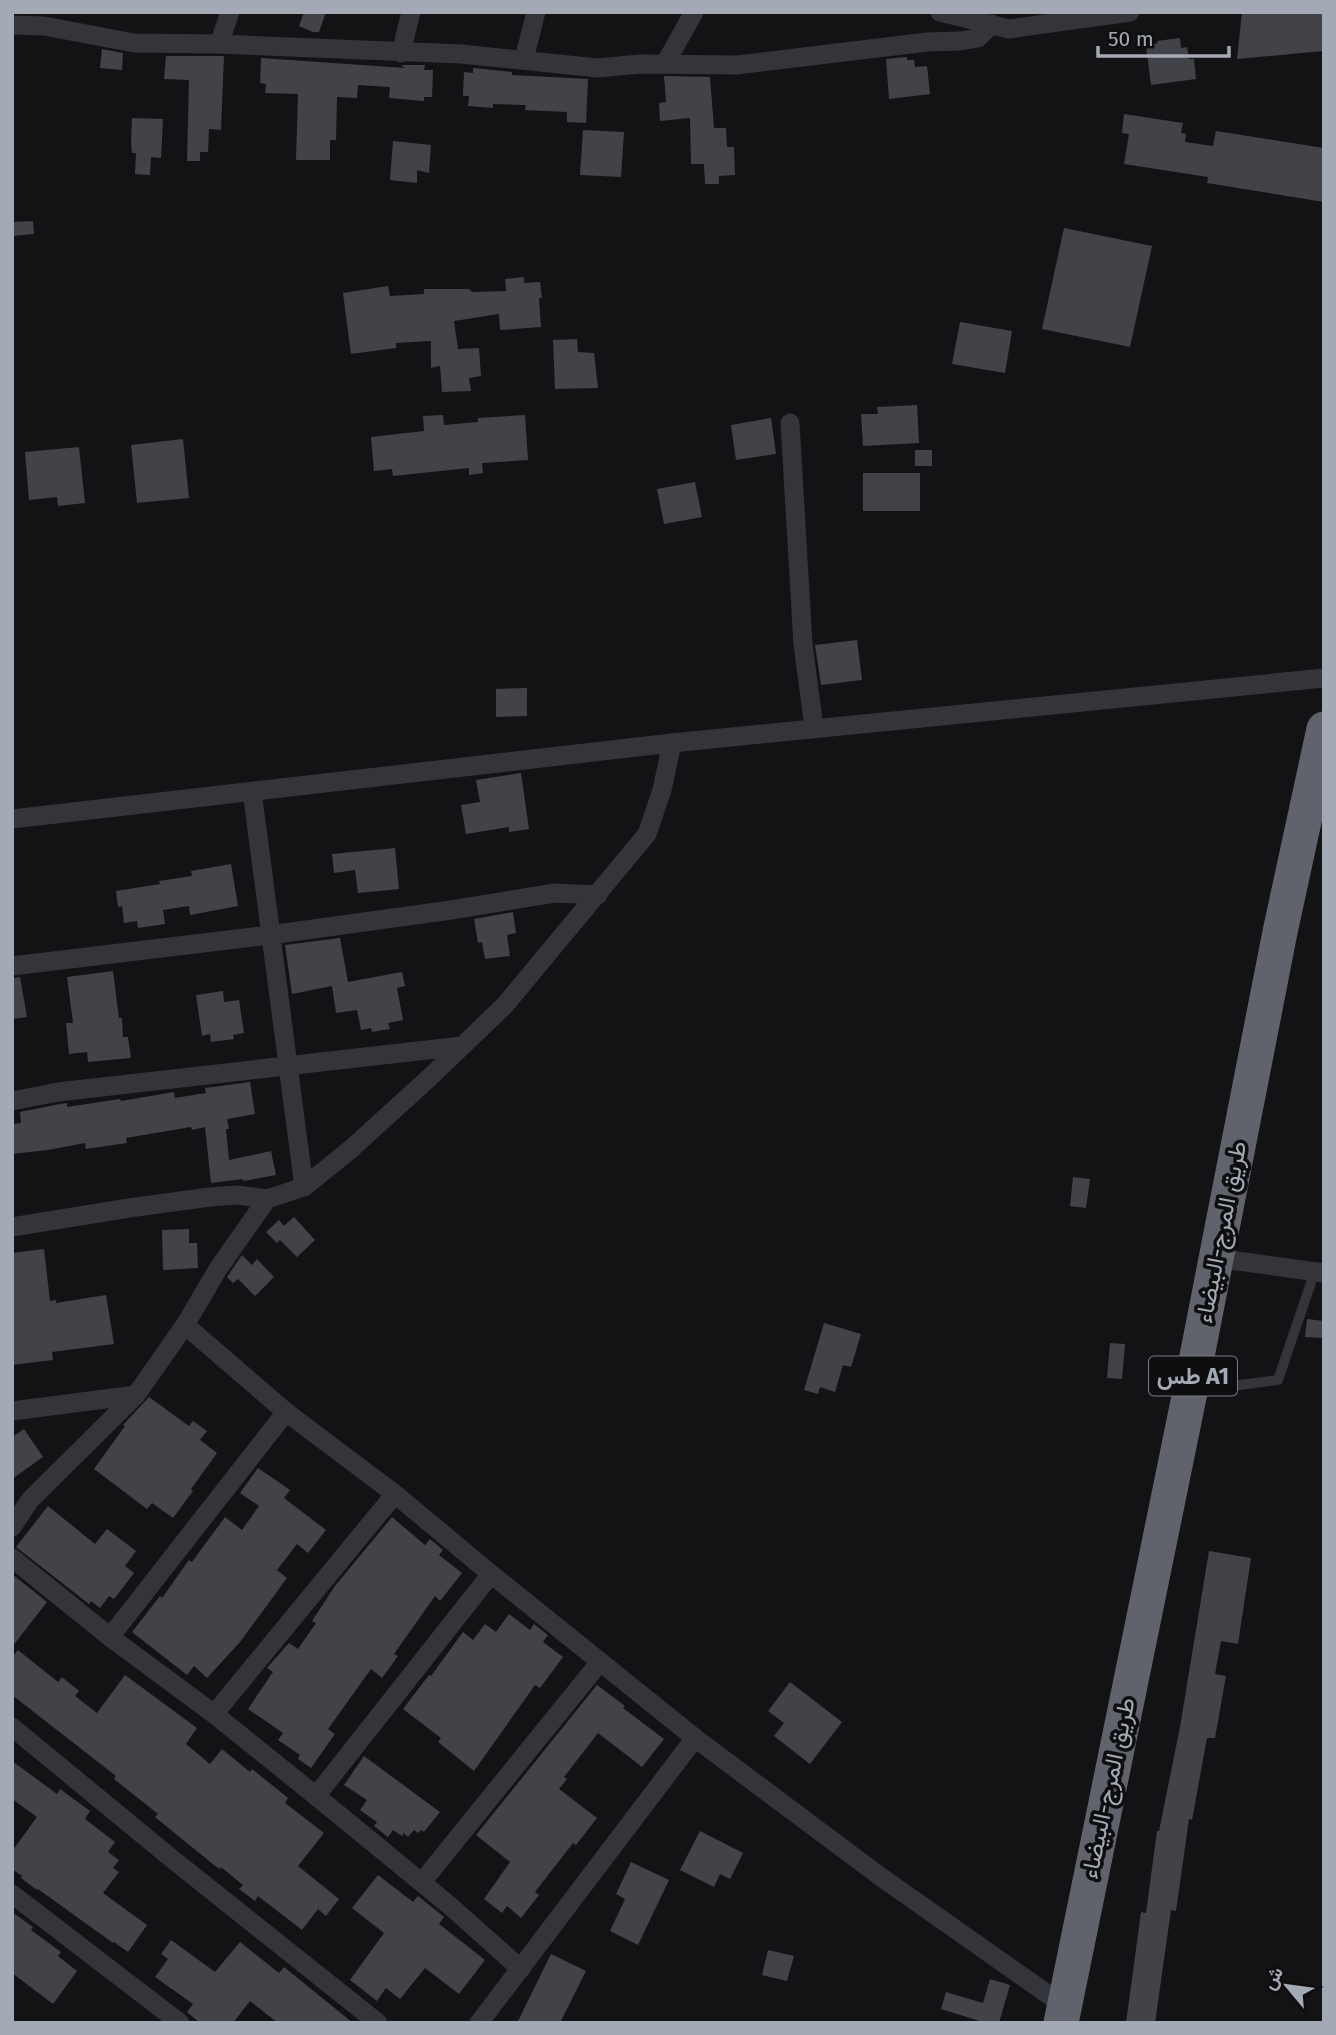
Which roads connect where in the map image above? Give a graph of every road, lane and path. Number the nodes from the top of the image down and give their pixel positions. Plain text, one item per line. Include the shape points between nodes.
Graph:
1 (230, 12) edge
2 (411, 12) edge
3 (536, 12) edge
4 (694, 12) edge
5 (940, 12) edge
6 (1130, 12) edge
7 (47, 19) edge
8 (1005, 22) edge
9 (12, 25) edge
10 (219, 44) junction
11 (401, 52) junction
12 (524, 59) junction
13 (665, 64) junction
14 (789, 423) dead end
15 (1324, 678) edge
16 (814, 728) junction
17 (1324, 729) edge
18 (672, 743) junction
19 (252, 791) junction
20 (12, 819) edge
21 (598, 895) junction
22 (270, 935) junction
23 (12, 966) edge
24 (462, 1046) junction
25 (287, 1066) junction
26 (12, 1101) edge
27 (304, 1187) junction
28 (267, 1199) junction
29 (12, 1227) edge
30 (1216, 1258) junction
31 (1319, 1272) edge
32 (186, 1325) junction
33 (1189, 1392) junction
34 (136, 1395) junction
35 (12, 1411) edge
36 (286, 1412) junction
37 (395, 1494) junction
38 (12, 1527) edge
39 (12, 1558) edge
40 (491, 1574) junction
41 (110, 1637) junction
42 (600, 1662) junction
43 (214, 1714) junction
44 (12, 1727) edge
45 (695, 1738) junction
46 (317, 1796) junction
47 (422, 1882) junction
48 (12, 1894) edge
49 (521, 1969) junction
50 (1062, 2014) edge
51 (180, 2023) edge
52 (378, 2023) edge
53 (479, 2023) edge

1 - 10 street
2 - 11 street
3 - 12 street
4 - 13 street
5 - 8 street
6 - 8 street via 1094,19
7 - 9 street
7 - 10 street via 134,43
8 - 13 street via 960,41 737,65
10 - 11 street
11 - 12 street
12 - 13 street via 598,68
14 - 16 street via 803,644
15 - 16 street
16 - 18 street
17 - 30 highway, طريق المرج-البيضاء / طس A1
18 - 19 street
18 - 21 street via 647,834
19 - 20 street
19 - 22 street
21 - 22 street via 555,893
21 - 24 street via 505,1004
22 - 23 street
22 - 25 street
24 - 25 street
24 - 27 street
25 - 26 street
25 - 27 street
27 - 28 street
28 - 29 street via 210,1197
28 - 32 street
30 - 31 street
30 - 33 highway, طريق المرج-البيضاء / طس A1
31 - 33 lane via 1278,1380
32 - 34 street
32 - 36 street
33 - 50 highway, طريق المرج-البيضاء / طس A1
34 - 35 street
34 - 38 street via 30,1500
36 - 37 street
36 - 41 street
37 - 40 street
37 - 43 street
39 - 41 street
40 - 42 street
40 - 46 street
41 - 43 street
42 - 45 street
42 - 47 street
43 - 46 street
44 - 52 street
45 - 49 street
45 - 50 street
46 - 47 street
47 - 49 street
48 - 51 street
49 - 53 street

